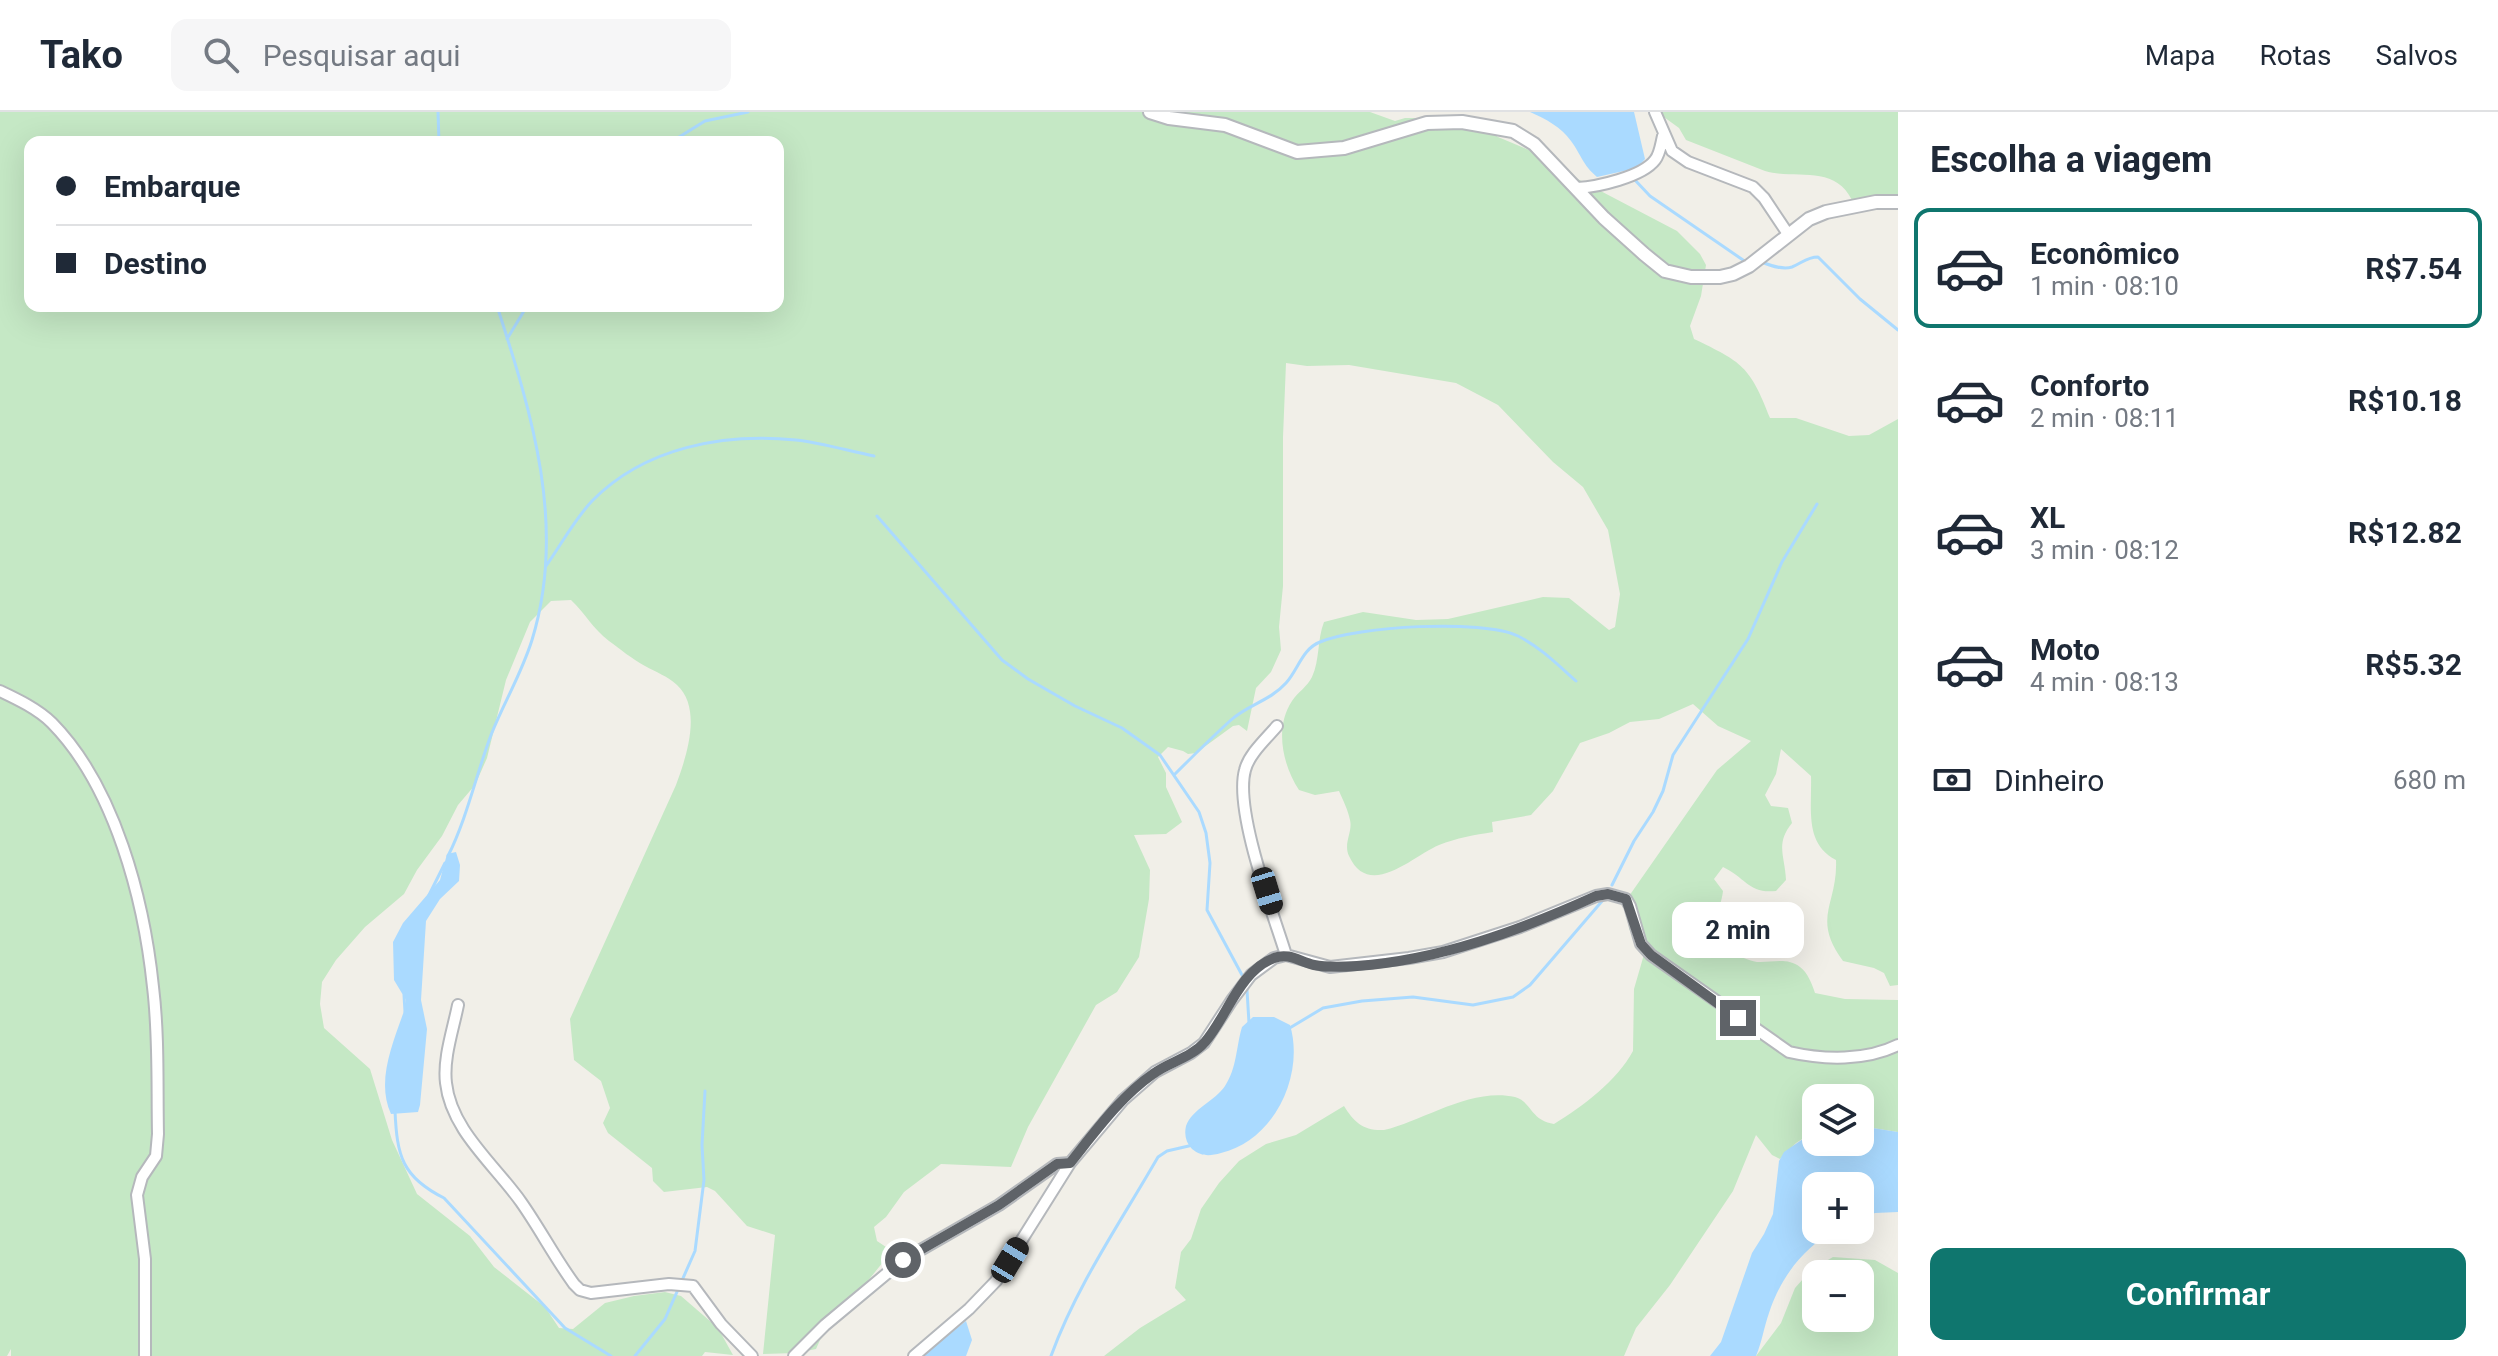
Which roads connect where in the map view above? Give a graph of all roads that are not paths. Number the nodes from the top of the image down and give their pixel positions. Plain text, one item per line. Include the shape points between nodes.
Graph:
1 (1150, 112) edge
2 (1655, 112) edge
3 (1663, 134) junction
4 (1577, 188) junction
5 (1898, 202) edge
6 (1788, 234) junction
7 (0, 691) edge
8 (1277, 726) dead end
9 (1286, 955) junction
10 (458, 1005) dead end
11 (1898, 1045) edge
12 (1070, 1163) junction
13 (145, 1356) edge
14 (752, 1356) edge
15 (794, 1356) edge
16 (914, 1356) edge

1 - 4 street via 1225,125 1297,152 1344,148 1427,123 1483,124 1525,136
2 - 3 street
3 - 4 street via 1652,164 1614,183
3 - 6 street via 1679,156 1753,187
4 - 6 street via 1665,271 1691,277 1733,274
5 - 6 street via 1826,212
7 - 13 street via 50,721 84,762 116,827 140,913 153,986 158,1122 156,1156 137,1195 145,1259
8 - 9 street via 1248,762 1244,785 1253,845
9 - 11 street via 1330,967 1443,952 1596,896 1619,896 1630,906 1636,933 1651,955 1789,1052 1838,1057
9 - 12 street via 1251,975 1204,1043 1137,1086
10 - 14 street via 445,1070 449,1100 574,1284 591,1293 693,1286
12 - 15 street via 1057,1164 999,1205 903,1260
12 - 16 street via 996,1281

